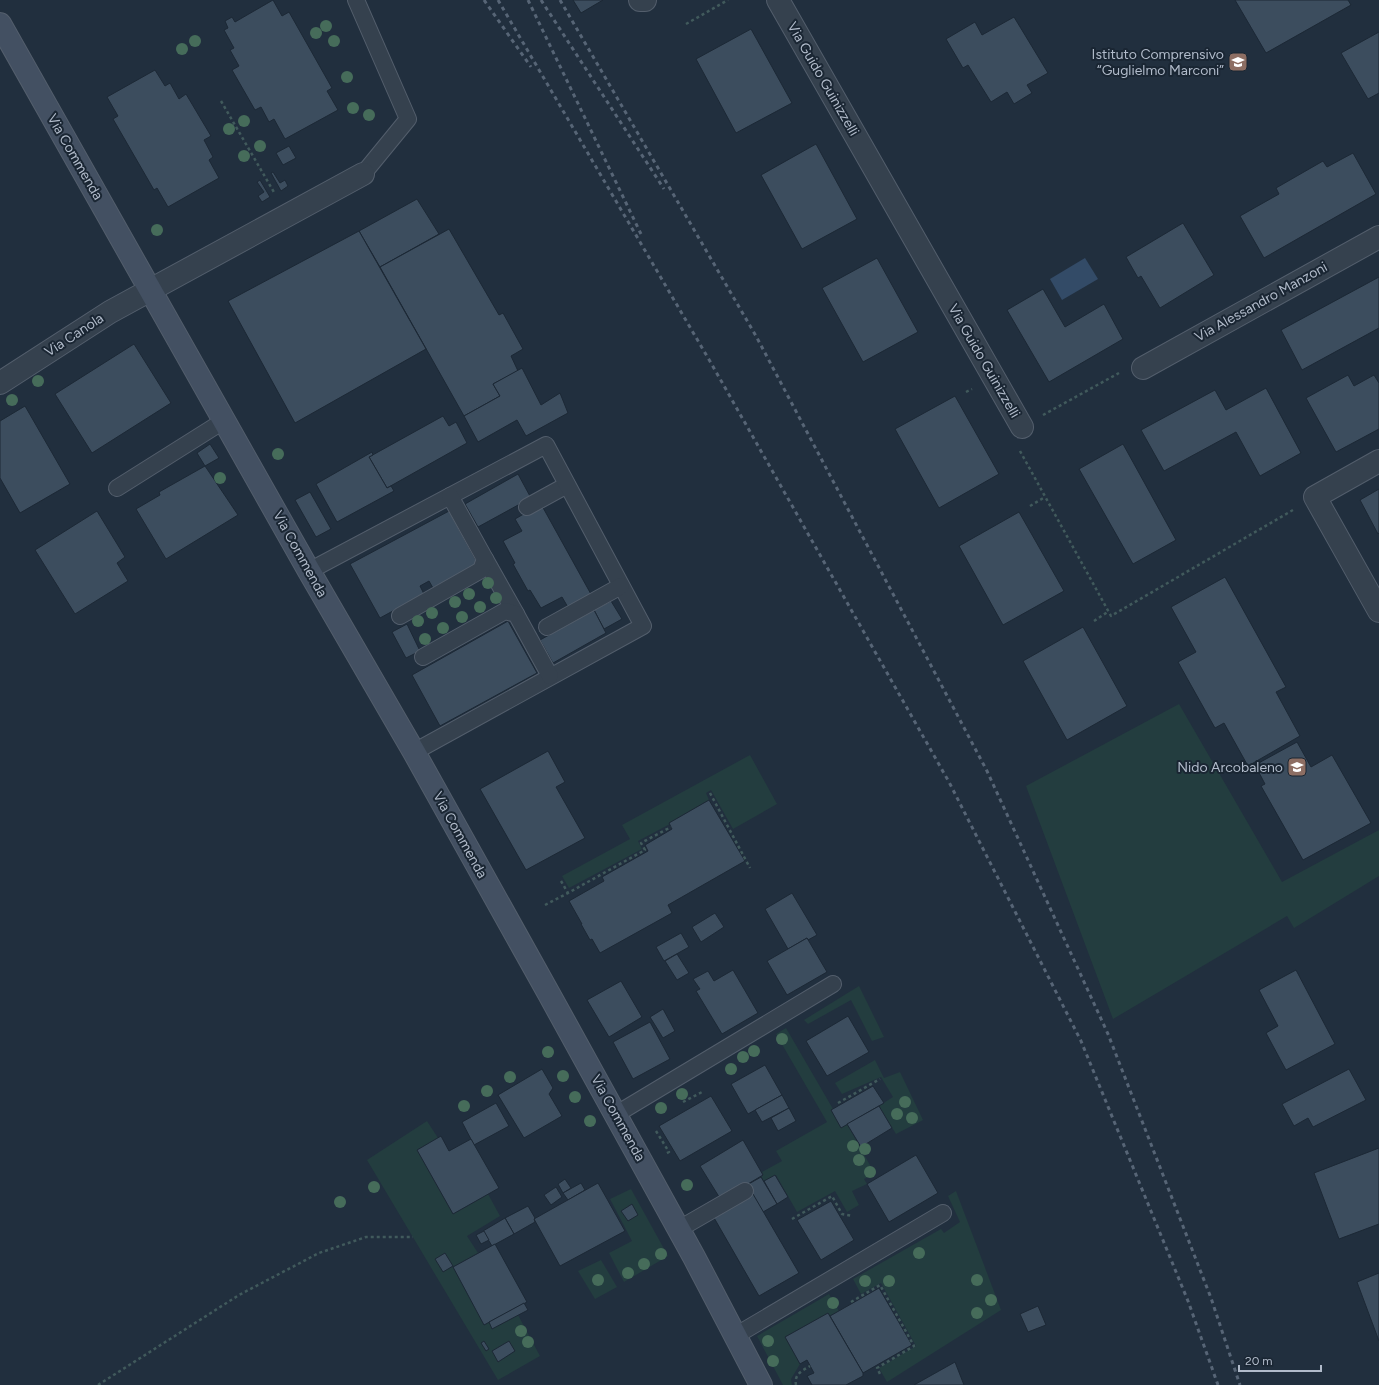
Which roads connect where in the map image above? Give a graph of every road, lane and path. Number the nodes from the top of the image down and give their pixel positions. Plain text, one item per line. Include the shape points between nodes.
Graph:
1 (356, 0) edge
2 (640, 0) edge
3 (645, 0) edge
4 (728, 0) edge
5 (778, 0) edge
6 (0, 24) edge
7 (686, 24) dead end
8 (221, 101) dead end
9 (363, 174) joint
10 (287, 215) junction
11 (1379, 237) edge
12 (150, 290) junction
13 (1143, 368) joint
14 (0, 383) edge
15 (225, 420) junction
16 (1022, 427) junction
17 (1379, 461) edge
18 (567, 485) junction
19 (117, 488) dead end
20 (450, 496) junction
21 (1045, 497) junction
22 (1315, 497) junction
23 (1030, 506) dead end
24 (527, 507) dead end
25 (484, 559) junction
26 (309, 571) junction
27 (621, 586) junction
28 (1109, 611) junction
29 (1379, 611) edge
30 (516, 614) junction
31 (400, 616) dead end
32 (1094, 621) dead end
33 (547, 627) dead end
34 (423, 657) dead end
35 (550, 676) junction
36 (414, 752) junction
37 (710, 793) dead end
38 (671, 827) dead end
39 (750, 868) dead end
40 (560, 881) dead end
41 (568, 893) junction
42 (545, 905) dead end
43 (832, 984) dead end
44 (880, 1079) dead end
45 (704, 1091) dead end
46 (683, 1102) dead end
47 (838, 1103) dead end
48 (615, 1114) junction
49 (653, 1127) dead end
50 (661, 1156) dead end
51 (745, 1192) dead end
52 (943, 1213) dead end
53 (853, 1216) dead end
54 (792, 1218) dead end
55 (679, 1229) junction
56 (413, 1237) dead end
57 (852, 1302) dead end
58 (736, 1336) junction
59 (810, 1366) dead end
60 (880, 1374) dead end
61 (98, 1385) edge
62 (762, 1385) edge
63 (796, 1385) edge

1 - 9 lane via 408,119
2 - 3 street
4 - 7 path
5 - 16 street, Via Guido Guinizzelli
6 - 12 street, Via Commenda
8 - 10 path
9 - 10 street
10 - 12 street
11 - 13 street, Via Alessandro Manzoni
12 - 14 street, Via Canola via 110,312
12 - 15 street, Via Commenda
13 - 16 path via 1125,370
15 - 19 lane
15 - 26 street, Via Commenda
16 - 21 path, Via Guido Guinizzelli via 1010,433
17 - 22 street
18 - 20 lane via 546,445
18 - 24 lane
18 - 27 lane
20 - 25 lane
20 - 26 lane
21 - 23 path
21 - 28 path, Via Guido Guinizzelli
22 - 28 path via 1112,616
22 - 29 street
25 - 30 lane
25 - 31 lane via 481,570
26 - 36 street, Via Commenda
27 - 33 lane
27 - 35 lane via 643,626
28 - 32 path
30 - 34 lane via 505,611
30 - 35 lane
35 - 36 lane
36 - 48 street, Via Commenda
37 - 39 path
38 - 41 path via 641,843 645,850
40 - 41 path
41 - 42 path
43 - 48 lane
44 - 47 path
45 - 46 path
48 - 55 street, Via Commenda
49 - 50 path via 669,1152
51 - 55 lane
52 - 58 lane
53 - 54 path via 842,1214 832,1196
55 - 58 street, Via Commenda
56 - 61 path via 366,1237 319,1253 239,1295
57 - 60 path via 880,1285 914,1346 877,1368
58 - 62 street, Via Commenda
59 - 63 path via 798,1374

